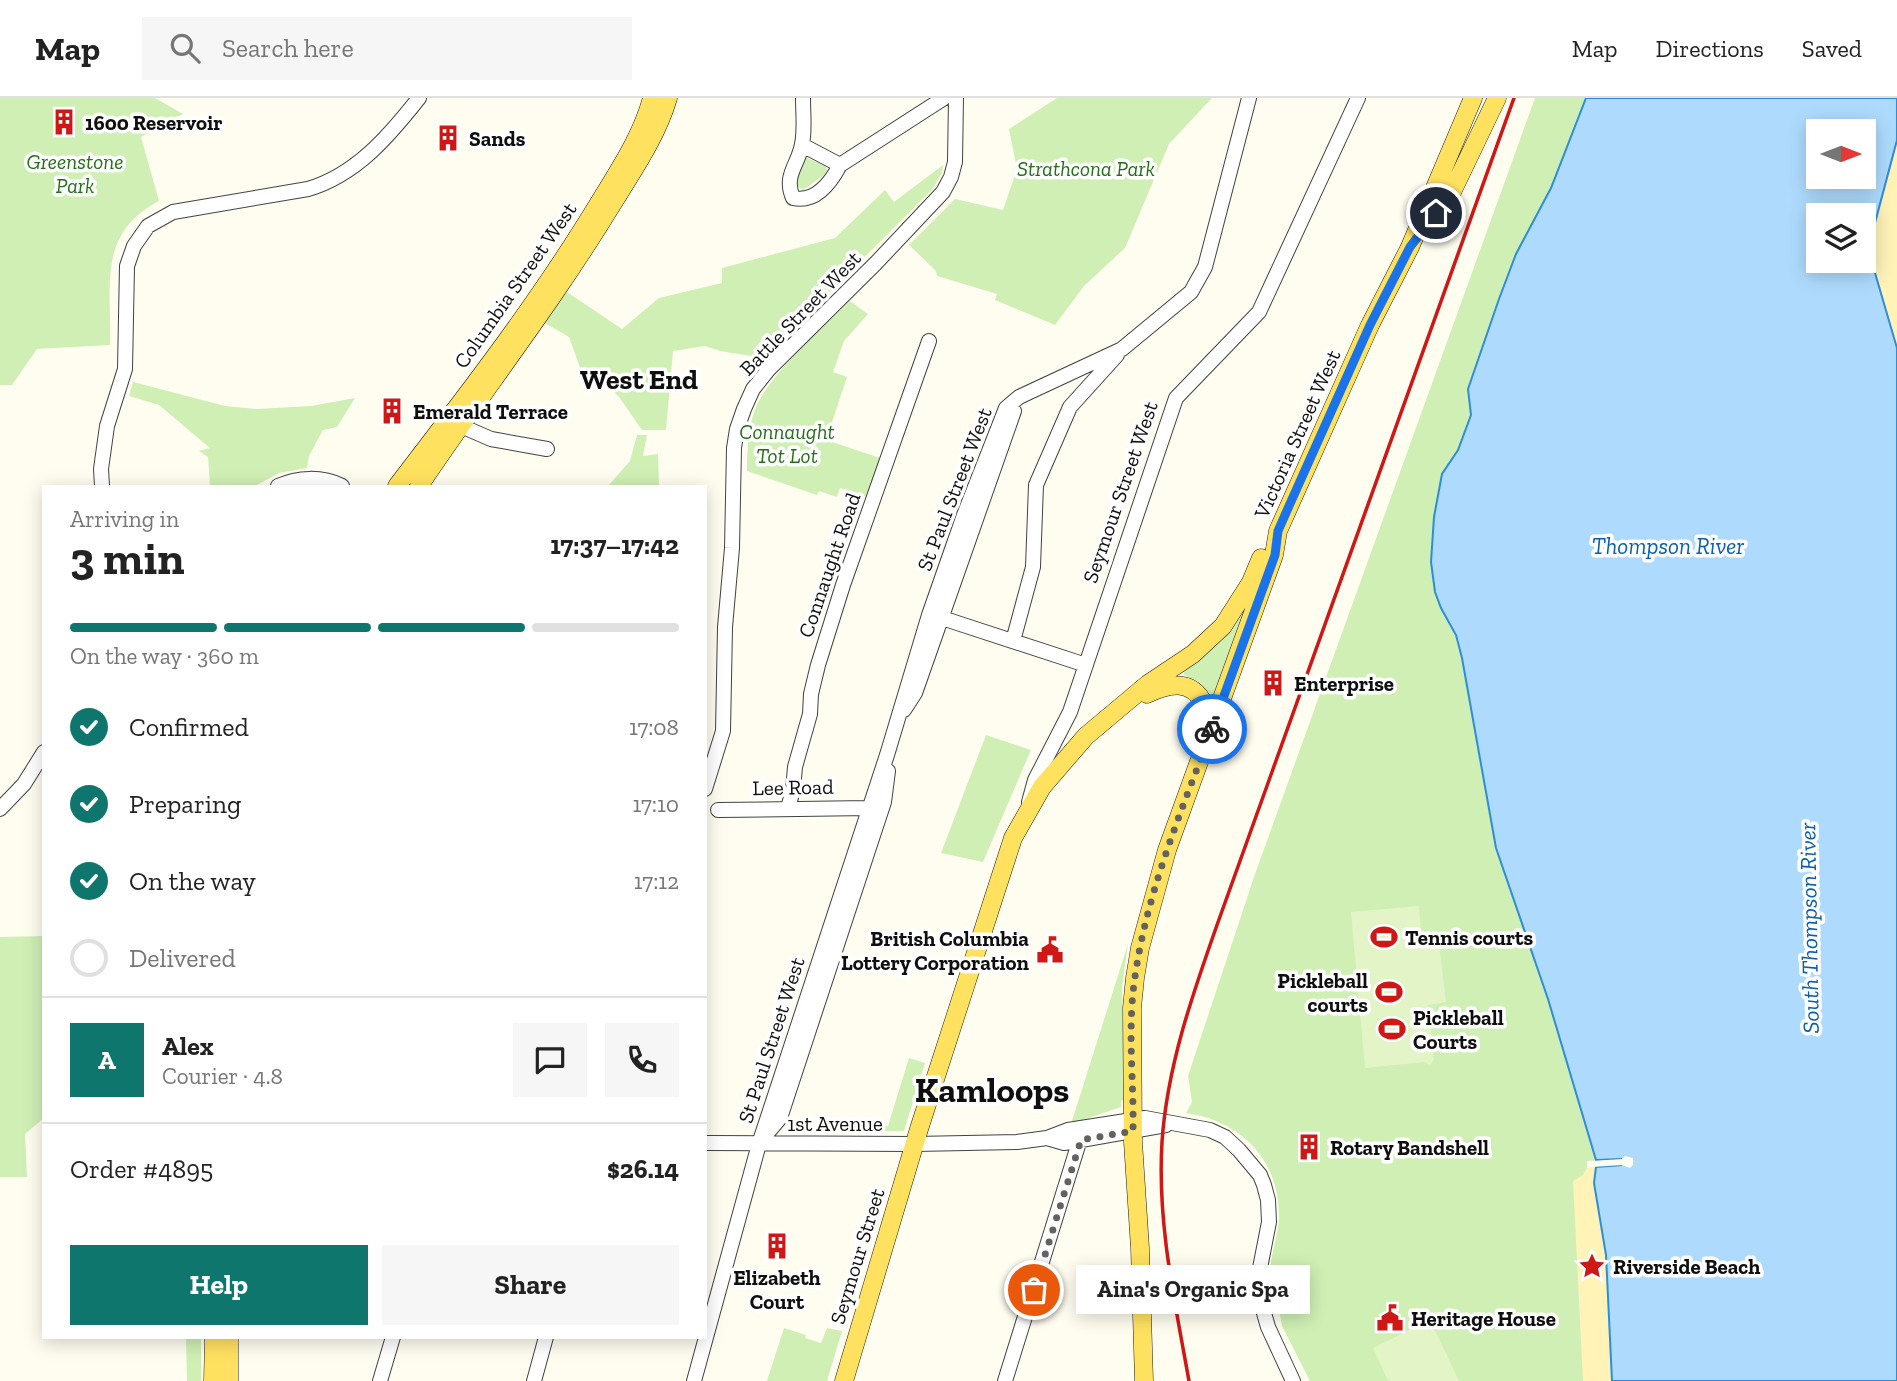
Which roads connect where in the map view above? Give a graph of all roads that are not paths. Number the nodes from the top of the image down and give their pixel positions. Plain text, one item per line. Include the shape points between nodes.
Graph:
1 (419, 98) edge
2 (652, 98) edge
3 (668, 98) edge
4 (803, 98) edge
5 (944, 98) edge
6 (956, 98) edge
7 (1249, 98) edge
8 (1357, 98) edge
9 (1473, 98) edge
10 (1482, 98) edge
11 (1497, 98) edge
12 (802, 145) junction
13 (840, 165) junction
14 (1421, 232) junction
15 (1410, 247) junction
16 (929, 341) dead end
17 (1122, 349) junction
18 (1019, 397) junction
19 (455, 423) junction
20 (547, 449) dead end
21 (102, 485) edge
22 (280, 485) edge
23 (338, 485) edge
24 (398, 485) edge
25 (420, 485) edge
26 (1278, 531) junction
27 (942, 618) junction
28 (1013, 640) junction
29 (1086, 665) junction
30 (1116, 710) junction
31 (897, 720) junction
32 (42, 755) edge
33 (887, 755) junction
34 (707, 782) edge
35 (1190, 785) junction
36 (869, 807) junction
37 (788, 808) junction
38 (0, 809) edge
39 (718, 810) dead end
40 (1026, 813) junction
41 (1113, 1125) junction
42 (1133, 1126) junction
43 (1047, 1138) junction
44 (1081, 1140) junction
45 (707, 1143) edge
46 (759, 1144) junction
47 (915, 1144) junction
48 (707, 1334) edge
49 (214, 1339) edge
50 (229, 1339) edge
51 (392, 1339) edge
52 (545, 1339) edge
53 (706, 1339) edge
54 (213, 1381) edge
55 (229, 1381) edge
56 (380, 1381) edge
57 (534, 1381) edge
58 (694, 1381) edge
59 (844, 1381) edge
60 (1005, 1381) edge
61 (1144, 1381) edge
62 (1293, 1381) edge

1 - 21 street via 371,152 326,184 173,212 148,226 127,266 125,369 107,426
2 - 19 main road, Columbia Street West via 625,160
3 - 19 main road, Columbia Street West via 655,130 597,229
4 - 12 street
5 - 13 street
6 - 34 street, Battle Street West via 955,162 943,192 769,369 753,389 741,419 734,448 724,722
7 - 17 street, St Paul Street West via 1205,267 1191,292
8 - 29 street, Seymour Street West via 1259,312 1176,398
9 - 15 main road, Victoria Street West
10 - 14 main road via 1477,118
11 - 14 main road, Victoria Street West via 1451,194
12 - 13 street
12 - 13 street via 792,167 789,189 793,198 816,196
14 - 15 main road, Victoria Street West
15 - 26 main road, Victoria Street West
16 - 37 street, Connaught Road via 818,665
17 - 18 street, St Paul Street West
17 - 28 street via 1070,407 1036,485 1030,588
18 - 27 street, St Paul Street West
18 - 31 street, St Paul Street West via 1006,408 964,515
19 - 20 street via 491,439
19 - 24 main road, Columbia Street West
19 - 25 main road, Columbia Street West
22 - 23 street via 319,480
26 - 30 main road, Seymour Street West via 1223,626
26 - 35 main road, Victoria Street West via 1275,555
27 - 28 street
27 - 31 street, St Paul Street West via 915,693
28 - 29 street
29 - 40 street, Seymour Street West via 1070,712 1035,780
30 - 35 main road via 1165,685 1194,690 1204,704 1205,717
30 - 40 main road, Seymour Street West via 1064,760
31 - 33 street, St Paul Street West
32 - 38 street via 24,784
33 - 36 street, St Paul Street West
33 - 46 street, St Paul Street West via 884,802 780,1118
35 - 42 main road, Victoria Street West via 1158,882 1135,978
36 - 37 street, Lee Road
36 - 46 street, St Paul Street West
37 - 39 street, Lee Road
40 - 47 main road, Seymour Street West via 1001,870
41 - 42 street, 1st Avenue
41 - 43 street, 1st Avenue via 1068,1130
41 - 44 street via 1086,1132
42 - 44 street, 1st Avenue
42 - 61 main road, Victoria Street West
42 - 62 street via 1149,1118 1205,1128 1225,1137 1244,1154 1262,1181 1270,1217 1260,1268 1260,1299
43 - 44 street, 1st Avenue via 1065,1143
43 - 47 street, 1st Avenue
44 - 60 street
45 - 46 street, 1st Avenue
46 - 47 street, 1st Avenue
46 - 48 street
47 - 59 main road, Seymour Street
49 - 54 main road
50 - 55 main road
51 - 56 street
52 - 57 street
53 - 58 street

